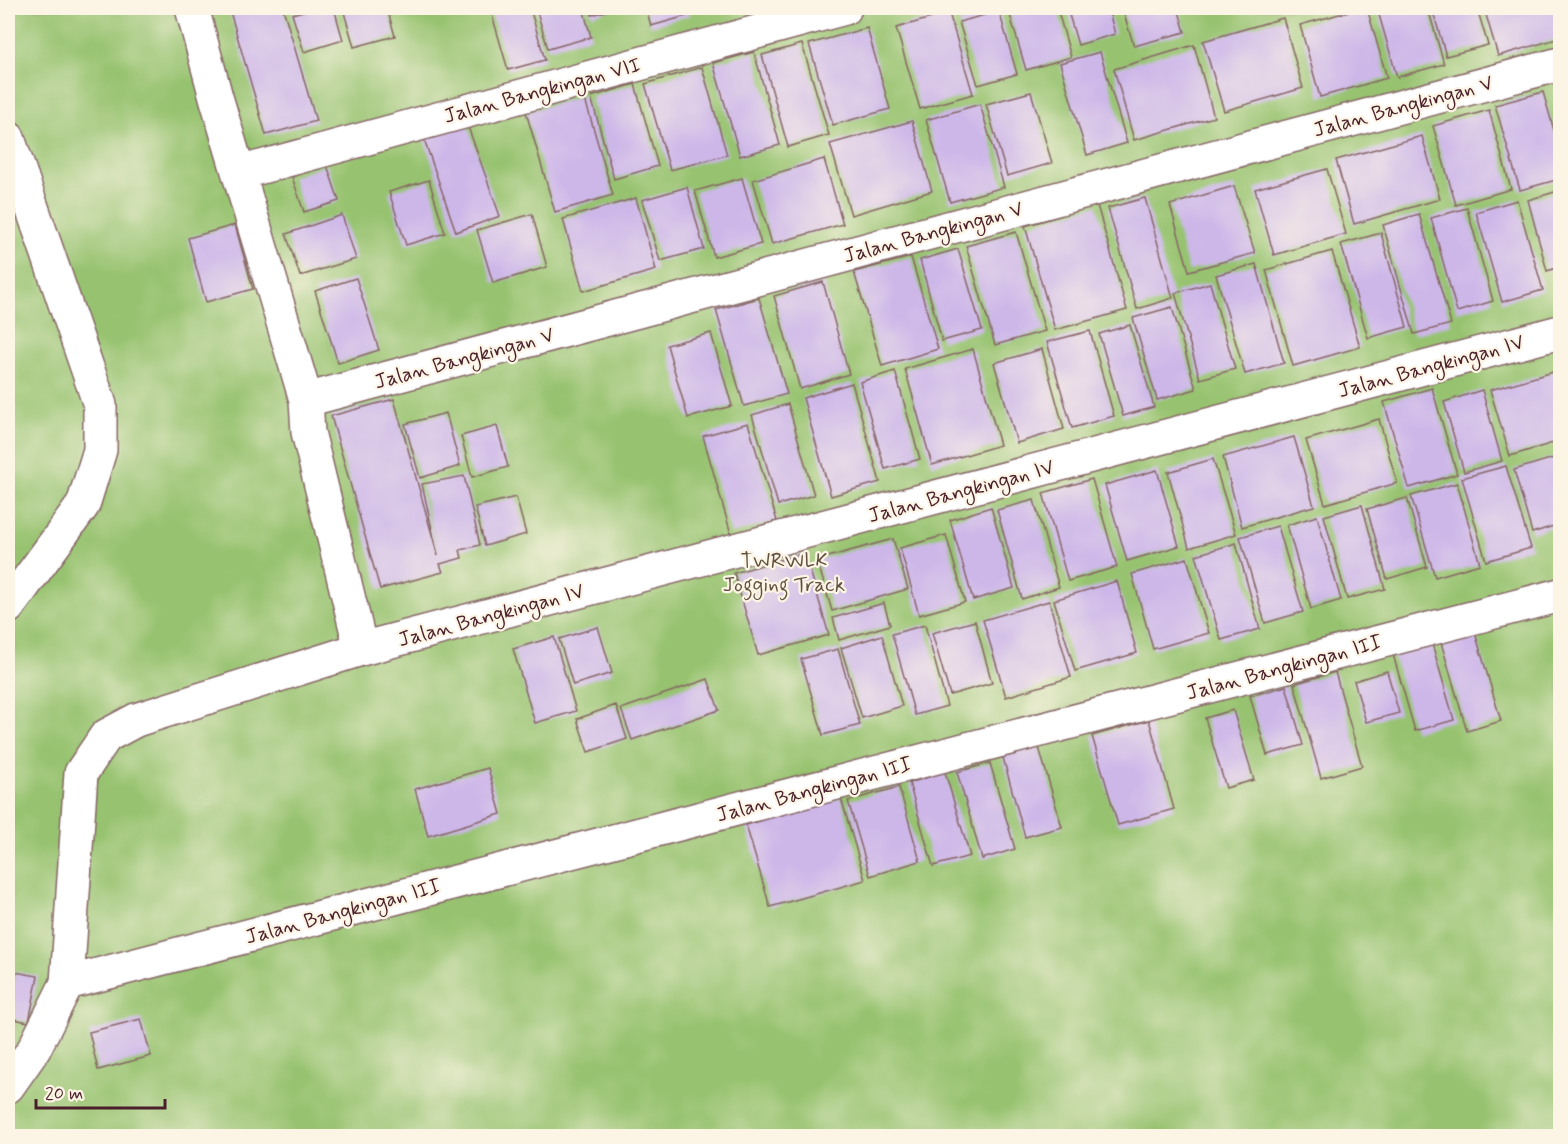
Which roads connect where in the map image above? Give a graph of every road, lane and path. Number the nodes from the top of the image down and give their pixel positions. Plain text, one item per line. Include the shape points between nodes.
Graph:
1 (192, 8) edge
2 (845, 8) edge
3 (1560, 64) edge
4 (8, 138) edge
5 (239, 173) junction
6 (1560, 332) edge
7 (306, 400) junction
8 (1560, 595) edge
9 (8, 607) edge
10 (361, 649) junction
11 (67, 983) junction
12 (8, 1086) edge

1 - 5 street
2 - 5 street, Jalan Bangkingan VII
3 - 7 street, Jalan Bangkingan V
4 - 9 street via 100,405 100,450 83,505
5 - 7 street
6 - 10 street, Jalan Bangkingan IV
7 - 10 street via 308,432
8 - 11 street, Jalan Bangkingan III
10 - 11 street, Jalan Bangkingan IV via 136,720 106,736 81,773
11 - 12 street via 34,1049

